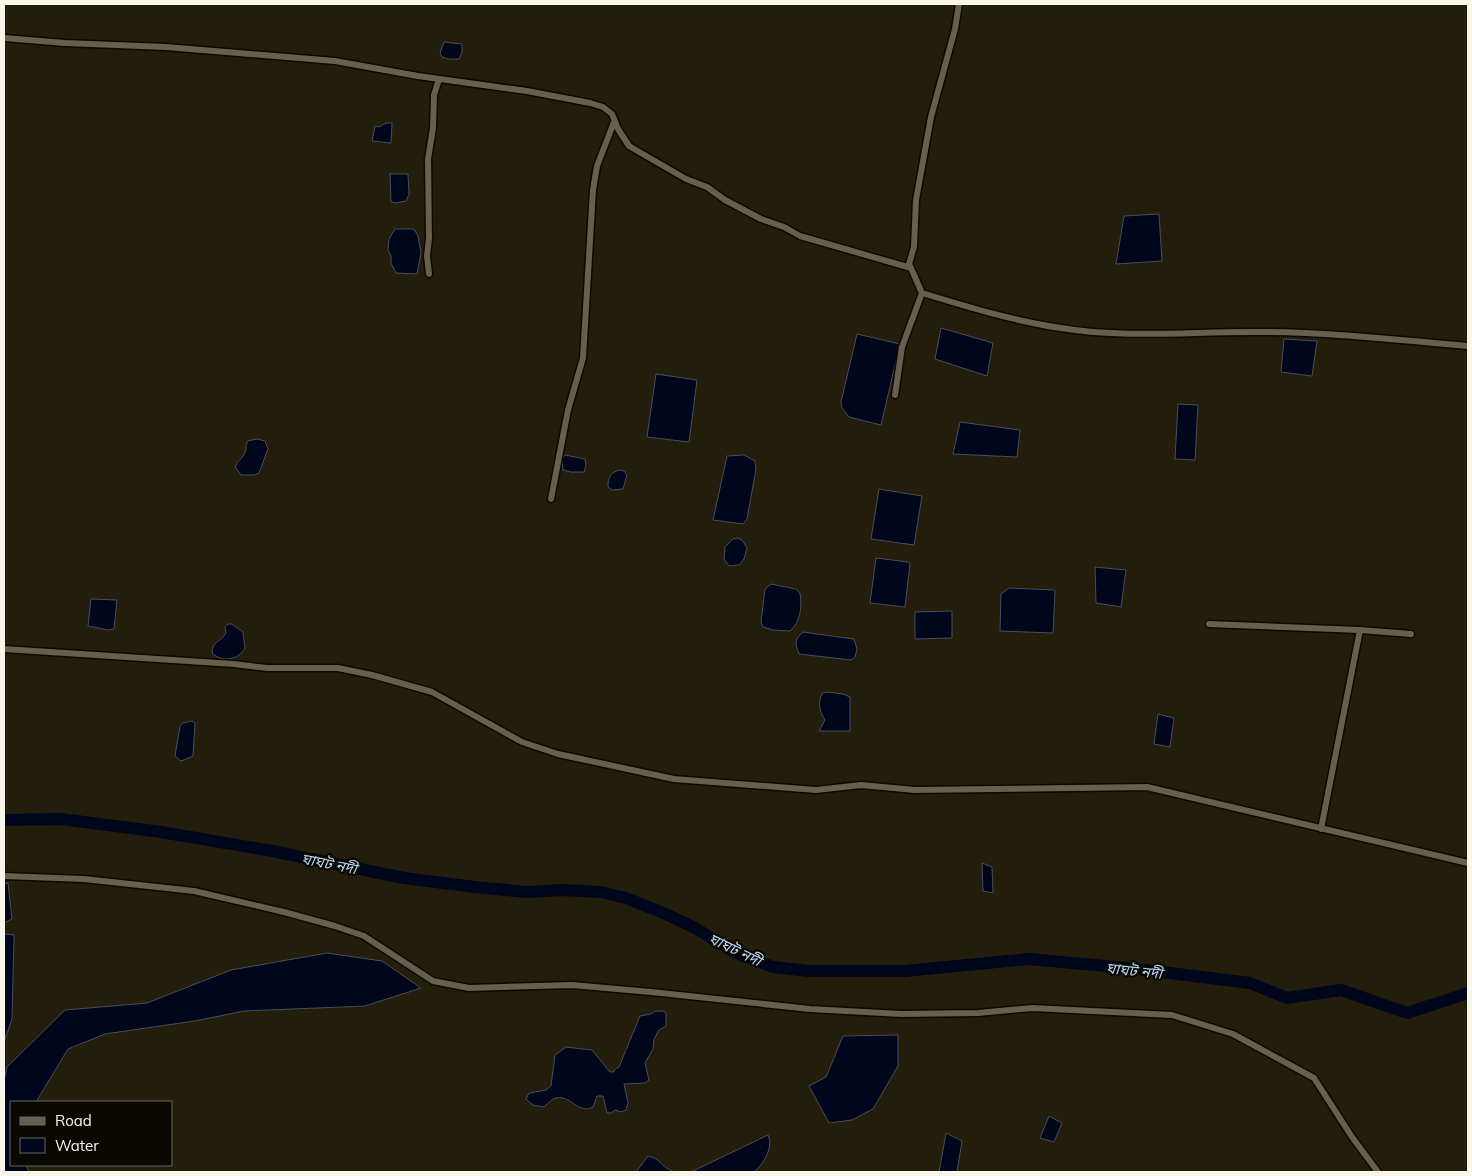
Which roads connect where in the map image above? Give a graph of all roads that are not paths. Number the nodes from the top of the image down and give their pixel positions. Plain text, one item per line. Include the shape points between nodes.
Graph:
1 (959, 4) edge
2 (4, 38) edge
3 (438, 79) junction
4 (614, 122) junction
5 (911, 268) junction
6 (429, 274) dead end
7 (922, 293) junction
8 (1468, 346) edge
9 (895, 395) dead end
10 (551, 499) dead end
11 (1209, 624) dead end
12 (1360, 630) junction
13 (1411, 634) dead end
14 (4, 649) edge
15 (1320, 829) junction
16 (1468, 863) edge
17 (4, 876) edge
18 (1378, 1172) edge

1 - 5 street via 931,117 916,200
2 - 3 street via 166,46 335,61
3 - 4 street via 590,103 612,114
3 - 6 street via 428,159
4 - 5 street via 629,146 760,219 784,226 800,236
4 - 10 street via 597,166 583,358 568,410
5 - 7 street
7 - 8 street via 1014,320 1062,329 1104,333 1263,332
7 - 9 street via 902,347
11 - 12 street
12 - 13 street
12 - 15 street
14 - 15 street via 267,668 338,668 432,692 522,742 558,754 674,778 816,790 861,785 915,790 1147,788
15 - 16 street
17 - 18 street via 84,879 194,891 284,912 364,936 433,981 469,988 572,986 810,1009 901,1014 978,1013 1032,1008 1172,1015 1233,1034 1314,1078

